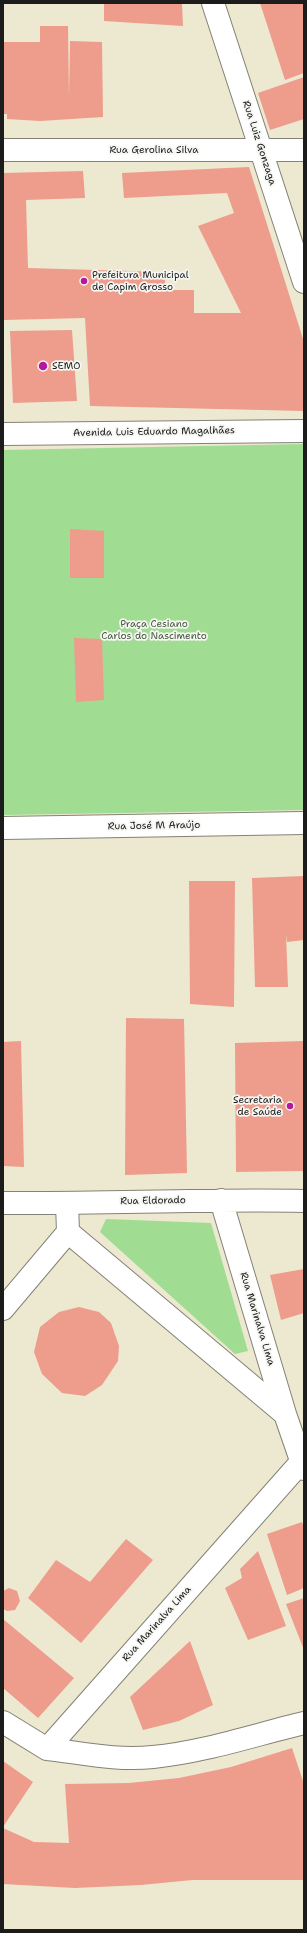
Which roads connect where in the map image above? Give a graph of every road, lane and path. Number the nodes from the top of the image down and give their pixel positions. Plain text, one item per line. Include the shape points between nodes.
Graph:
1 (214, 3) edge
2 (3, 150) edge
3 (261, 150) junction
4 (304, 150) edge
5 (304, 282) edge
6 (304, 430) edge
7 (3, 434) edge
8 (304, 823) edge
9 (3, 828) edge
10 (221, 1200) junction
11 (304, 1201) edge
12 (3, 1203) edge
13 (67, 1203) junction
14 (68, 1232) junction
15 (3, 1309) edge
16 (285, 1414) junction
17 (303, 1465) edge
18 (3, 1722) edge
19 (304, 1723) edge
20 (47, 1748) junction

1 - 3 street, Rua Luiz Gonzaga
2 - 3 street, Rua Gerolina Silva
3 - 4 street, Rua Gerolina Silva
3 - 5 street, Rua Luiz Gonzaga
6 - 7 street, Avenida Luis Eduardo Magalhães
8 - 9 street, Rua José M Araújo
10 - 11 street, Rua Eldorado
10 - 13 street, Rua Eldorado
10 - 16 street, Rua Marinalva Lima
12 - 13 street, Rua Eldorado
13 - 14 street
14 - 15 street
14 - 16 street
16 - 17 street, Rua Marinalva Lima
17 - 20 street, Rua Marinalva Lima
18 - 20 street
19 - 20 street via 183,1753 152,1758 117,1758

